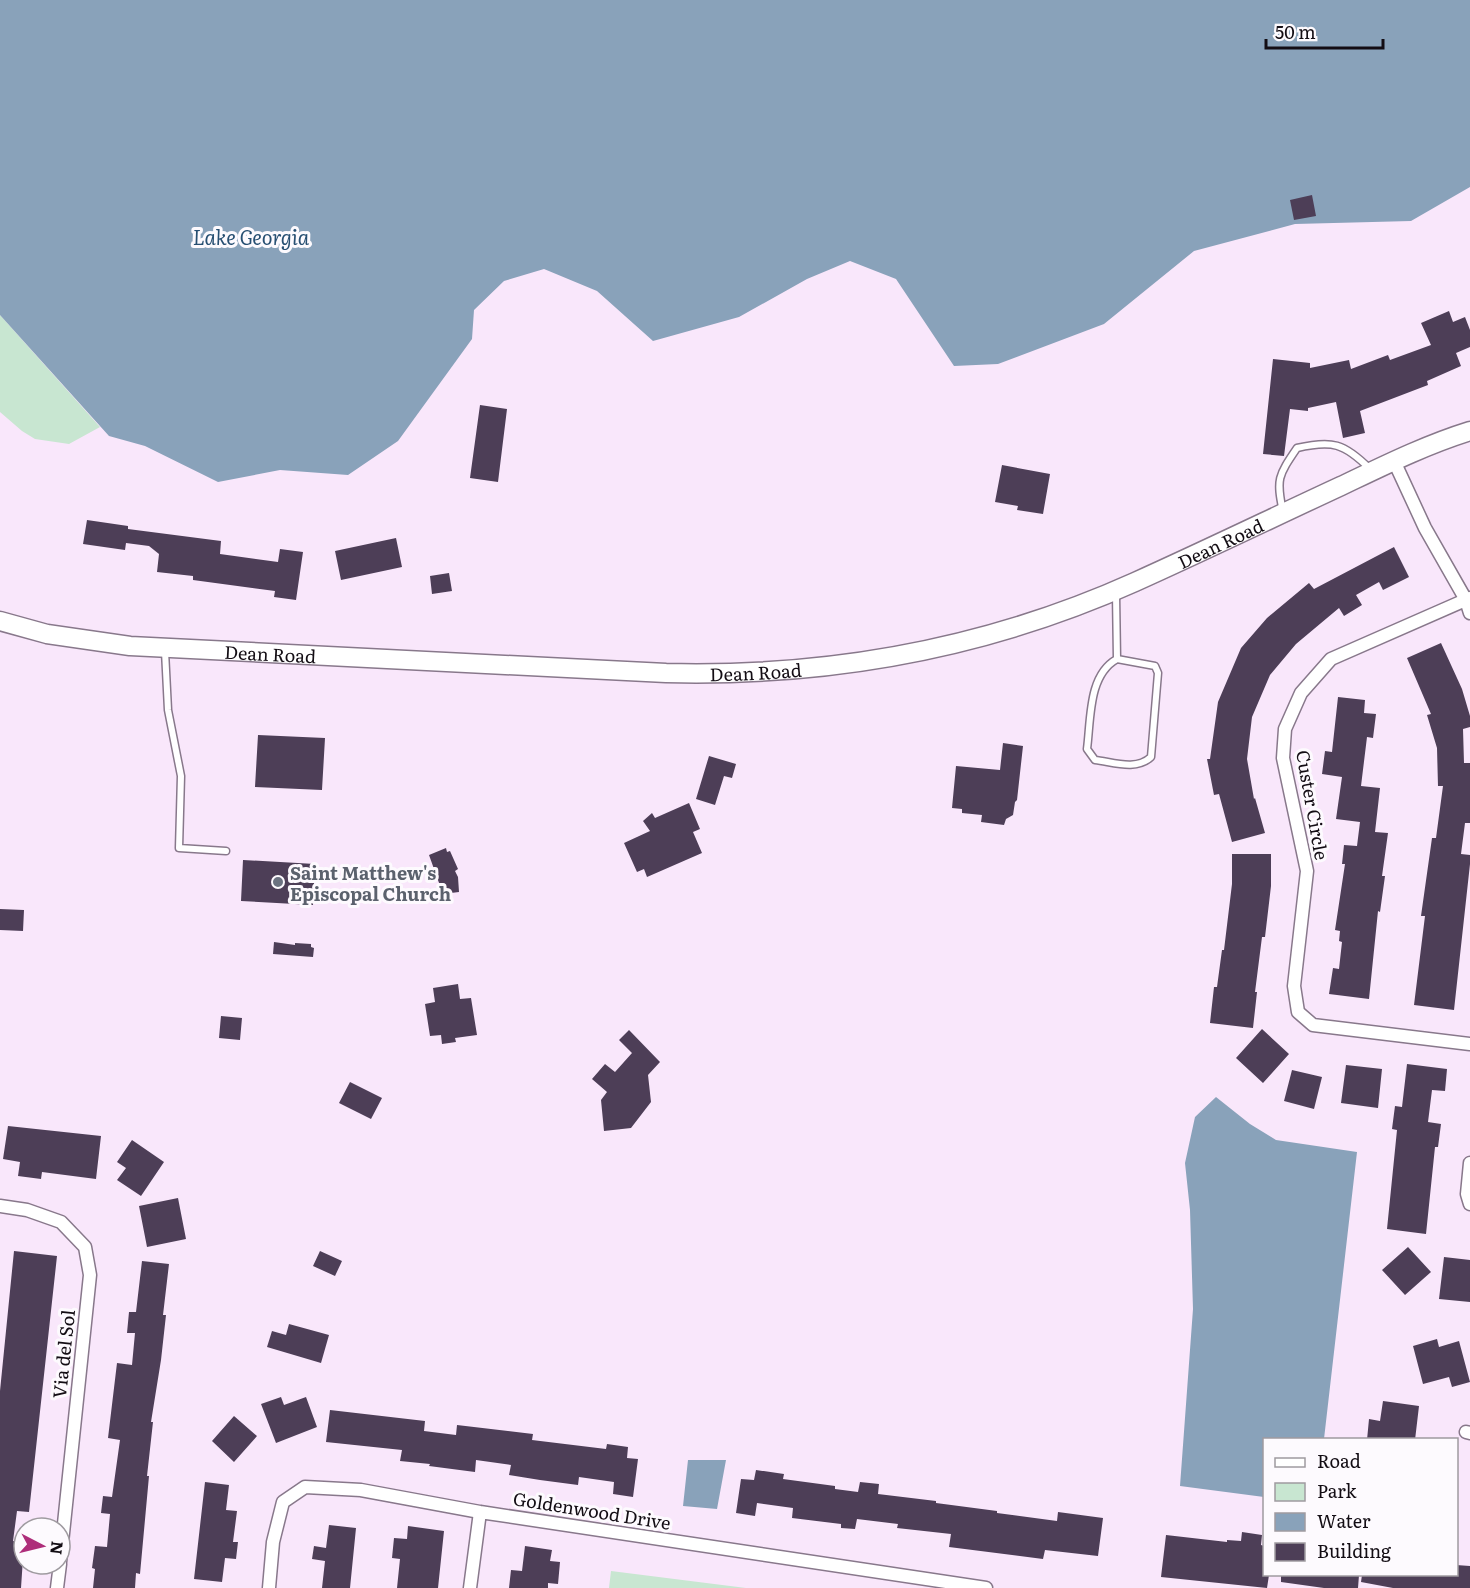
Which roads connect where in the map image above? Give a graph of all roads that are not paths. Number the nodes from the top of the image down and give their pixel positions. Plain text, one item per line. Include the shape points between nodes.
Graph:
1 (1470, 431) edge
2 (1394, 461) junction
3 (1373, 471) junction
4 (1283, 513) junction
5 (1115, 591) junction
6 (1468, 599) edge
7 (1470, 613) edge
8 (0, 621) edge
9 (165, 647) junction
10 (1117, 659) junction
11 (226, 851) dead end
12 (1470, 1044) edge
13 (1470, 1163) edge
14 (1470, 1204) edge
15 (0, 1206) edge
16 (480, 1512) junction
17 (65, 1516) edge
18 (952, 1586) edge
19 (269, 1588) edge
20 (470, 1588) edge
21 (986, 1588) edge

1 - 2 main road, Dean Road
2 - 3 main road, Dean Road
2 - 6 street via 1425,528
3 - 4 main road, Dean Road
3 - 4 lane via 1356,454 1340,446 1317,444 1297,448 1278,485
4 - 5 main road, Dean Road
5 - 9 main road, Dean Road via 1029,624 947,647 855,664 770,672 666,673
5 - 10 lane
6 - 7 street
6 - 12 street, Custer Circle via 1331,659 1301,693 1285,729 1283,758 1307,871 1294,986 1298,1012 1313,1025
8 - 9 main road, Dean Road via 90,641
9 - 11 lane via 168,710 181,776 179,848
10 - 10 lane via 1108,664 1096,683 1087,749 1095,760 1144,763 1151,757 1158,673 1155,666
13 - 14 street
15 - 17 street, Via del Sol via 61,1222 85,1246 90,1275
16 - 18 street, Goldenwood Drive
16 - 19 street, Goldenwood Drive via 361,1491 305,1487 283,1502 273,1542
16 - 20 street
18 - 21 street, Goldenwood Drive

